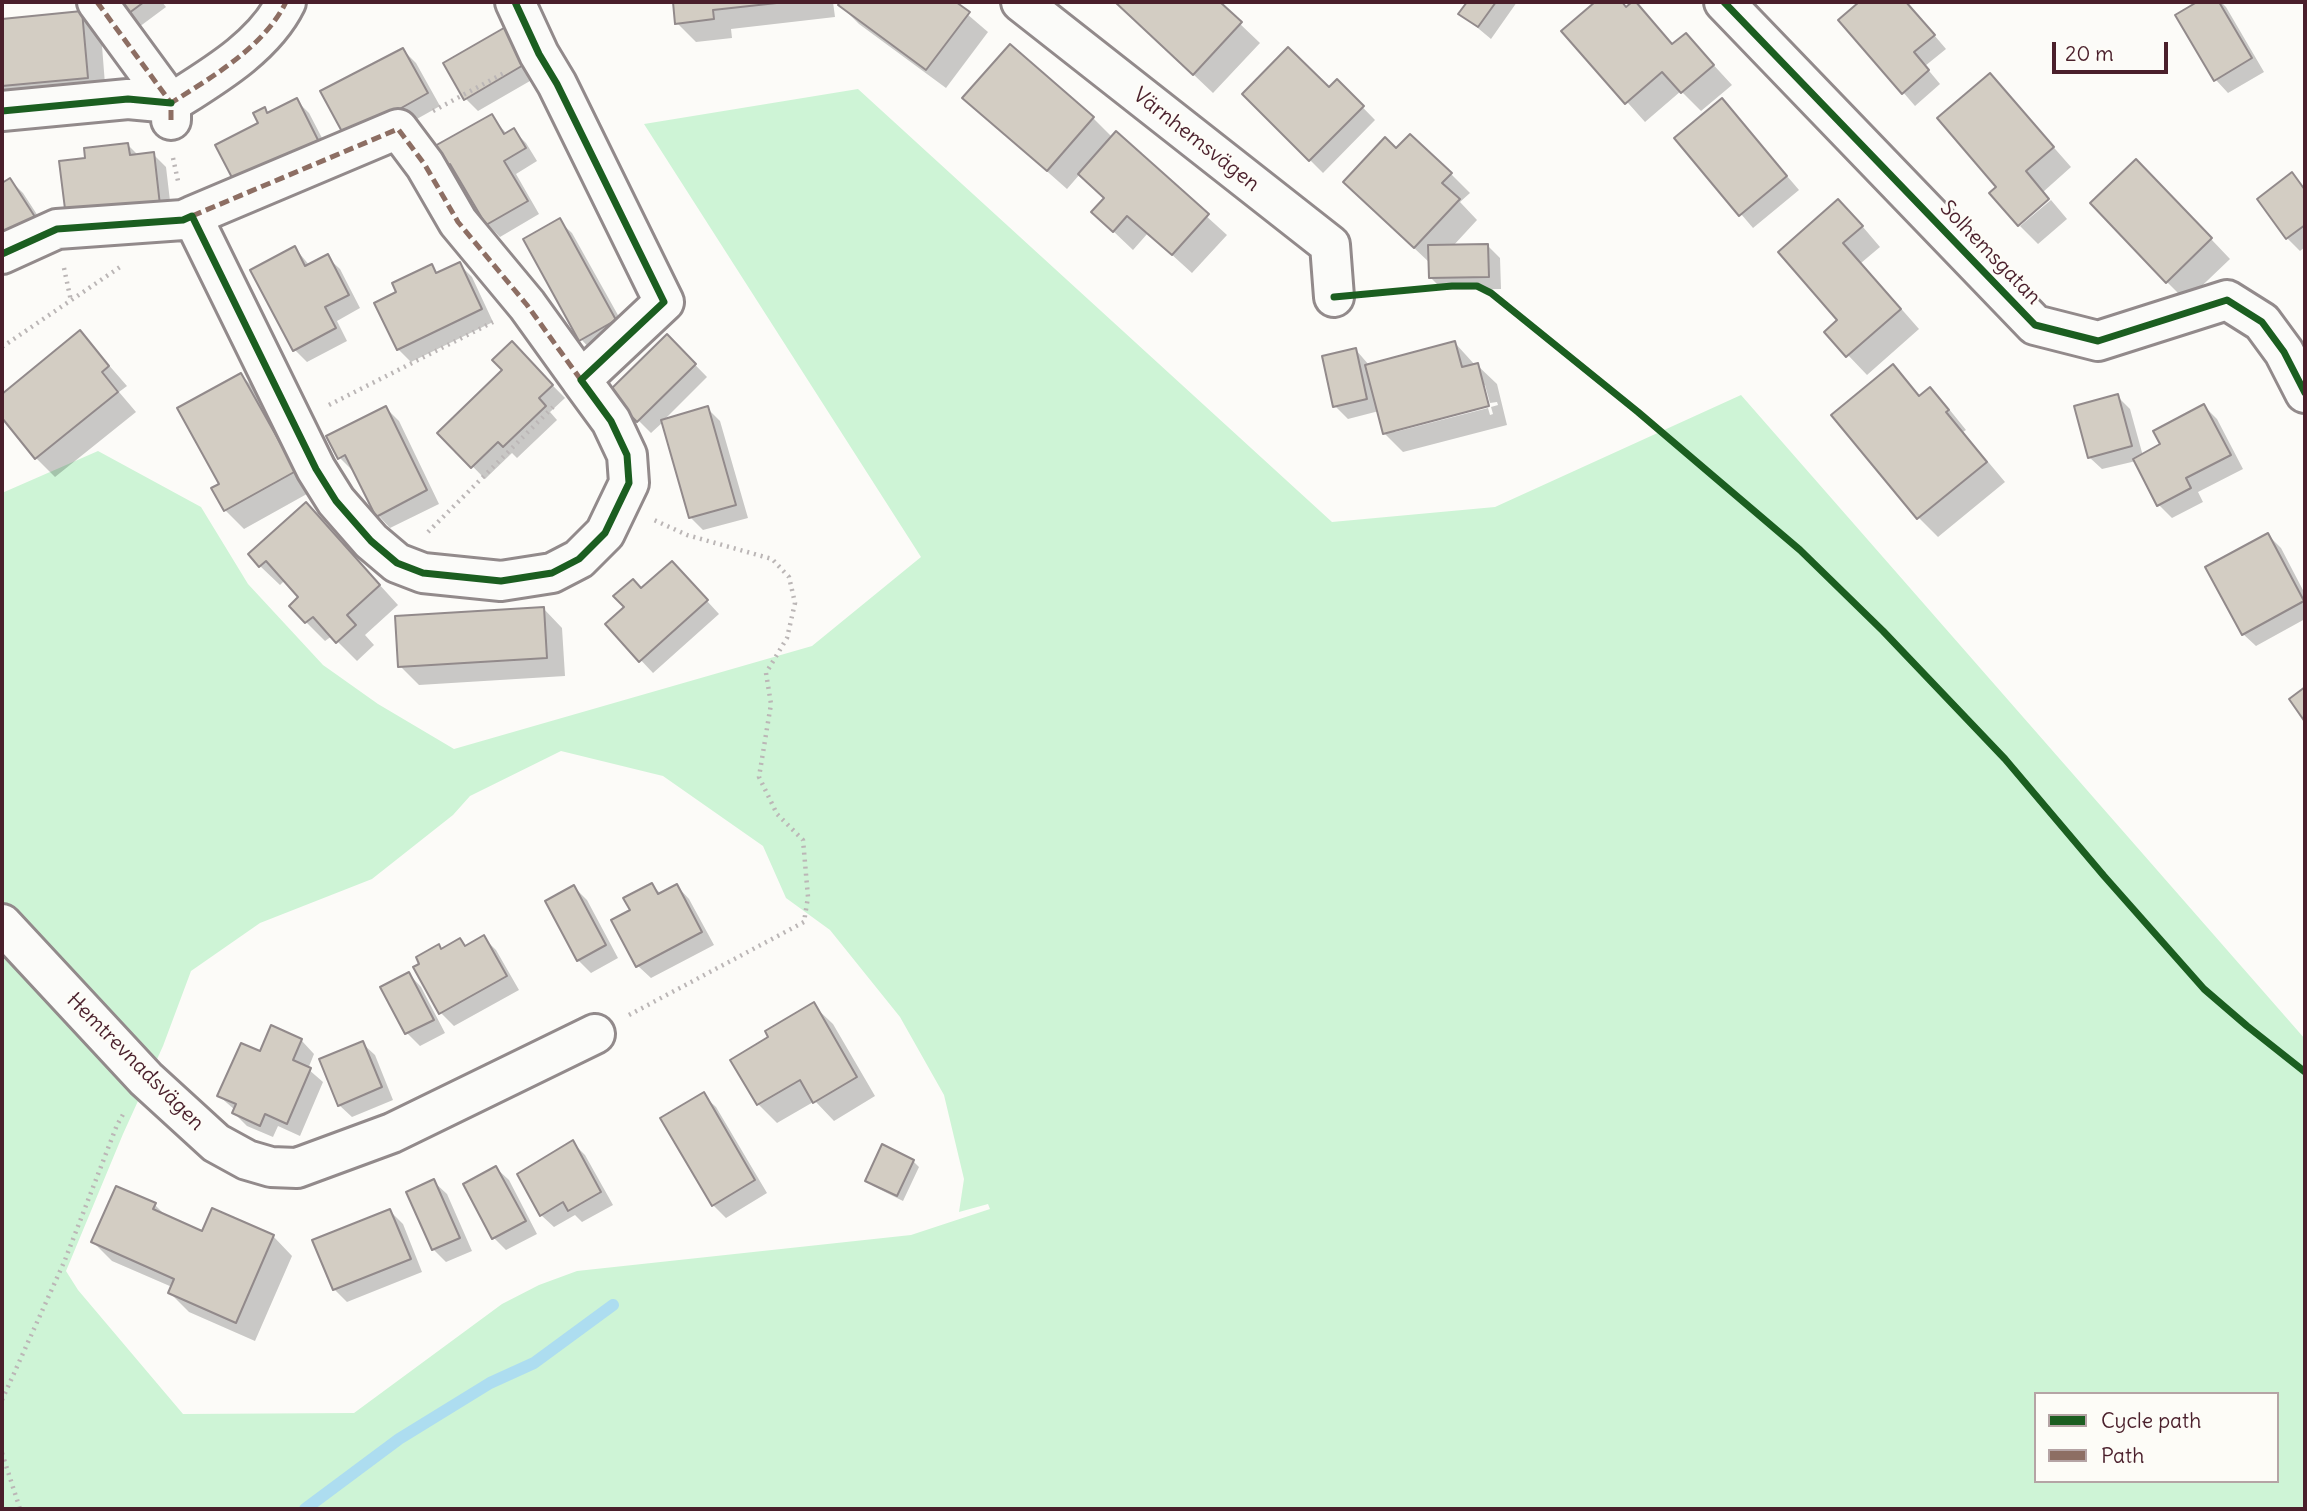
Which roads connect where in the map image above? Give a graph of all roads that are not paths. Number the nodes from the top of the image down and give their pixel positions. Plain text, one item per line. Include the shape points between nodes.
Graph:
1 (97, 2) edge
2 (286, 2) edge
3 (515, 2) edge
4 (1021, 2) edge
5 (1724, 2) edge
6 (2, 111) edge
7 (171, 112) junction
8 (192, 216) junction
9 (2, 254) edge
10 (1334, 297) dead end
11 (581, 380) junction
12 (2305, 393) edge
13 (2, 925) edge
14 (594, 1034) road end

1 - 7 street
2 - 7 street via 277,19 248,47
3 - 11 street via 664,302
4 - 10 street, Värnhemsvägen via 1330,245
5 - 12 street, Solhemsgatan via 2035,325 2098,341 2227,300 2262,322
6 - 7 street via 128,99
8 - 9 street via 57,229
8 - 11 street via 398,129 458,222 527,304
8 - 11 street via 316,469 336,501 397,563 424,573 501,581 552,573 579,559 605,533 629,483 627,455 611,421
13 - 14 street, Hemtrevnadsvägen via 146,1079 216,1143 271,1167 297,1168 393,1133

